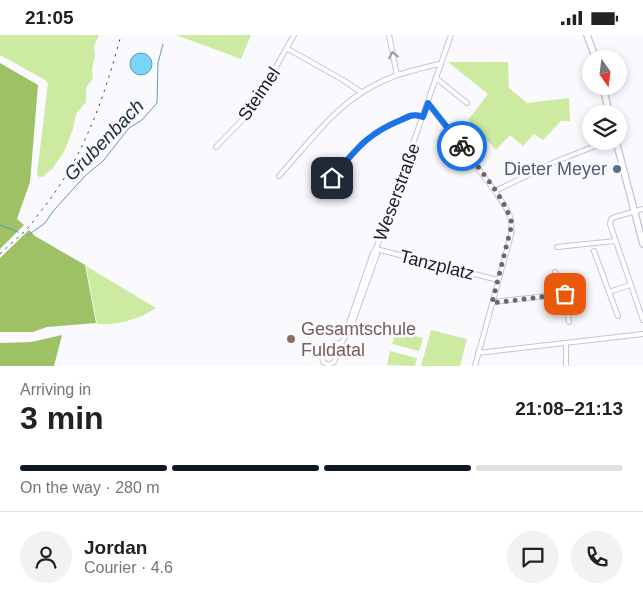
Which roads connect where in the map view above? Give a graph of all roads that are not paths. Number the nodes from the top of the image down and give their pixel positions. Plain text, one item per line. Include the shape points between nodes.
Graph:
1 (294, 35) edge
2 (389, 35) edge
3 (450, 35) edge
4 (587, 35) edge
5 (288, 49) junction
6 (593, 50) edge
7 (441, 64) junction
8 (397, 75) junction
9 (436, 78) junction
10 (361, 92) junction
11 (428, 103) junction
12 (467, 103) dead end
13 (423, 117) junction
14 (216, 147) dead end
15 (586, 150) edge
16 (618, 150) edge
17 (279, 176) dead end
18 (332, 178) dead end
19 (495, 191) junction
20 (643, 209) edge
21 (634, 211) junction
22 (615, 241) junction
23 (643, 244) edge
24 (557, 247) dead end
25 (376, 249) junction
26 (594, 251) dead end
27 (556, 272) dead end
28 (498, 280) junction
29 (630, 285) junction
30 (609, 292) junction
31 (565, 294) junction
32 (492, 303) junction
33 (618, 317) dead end
34 (643, 320) edge
35 (569, 322) dead end
36 (643, 334) edge
37 (342, 341) junction
38 (566, 343) junction
39 (478, 353) junction
40 (475, 366) edge
41 (566, 366) edge

1 - 5 street, Steimel
8 -> 2 street
3 - 7 street, Weserstraße
4 - 6 street
5 - 10 street
5 - 14 street, Steimel via 249,114
7 - 8 street
7 - 9 street, Weserstraße
8 - 10 street
9 - 11 street, Weserstraße
9 - 12 street
10 - 17 street via 329,119
11 - 13 street, Weserstraße
11 - 19 street
13 - 18 street via 412,115 371,135
13 - 25 street, Weserstraße
15 - 19 street
16 - 21 street
19 - 28 street via 512,224
20 - 21 street
21 - 22 street via 611,219
21 - 23 street
22 - 24 street
22 - 29 street
25 - 28 street, Tanzplatz
25 - 37 street, Weserstraße via 351,327
26 - 30 street
27 - 31 street
28 - 32 street
29 - 30 street
29 - 34 street
30 - 33 street
31 - 32 street
31 - 35 street
32 - 39 street
36 - 38 street
37 - 37 street, Weserstraße via 327,348 322,361 329,365 334,362
38 - 39 street
38 - 41 street
39 - 40 street

